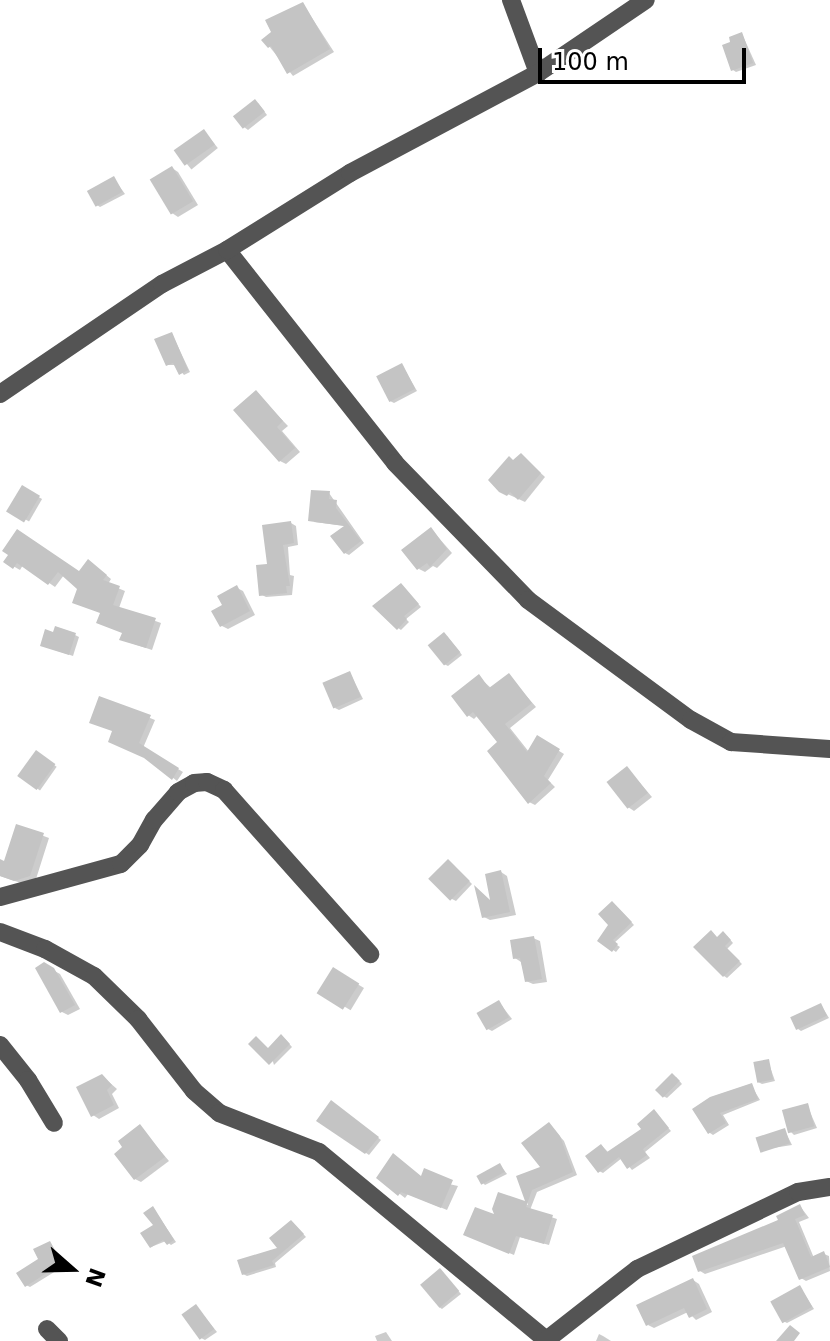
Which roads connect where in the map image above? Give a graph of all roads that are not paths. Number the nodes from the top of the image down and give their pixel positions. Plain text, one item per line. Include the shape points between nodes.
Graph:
1 (511, 0) edge
2 (646, 0) edge
3 (538, 73) junction
4 (227, 250) junction
5 (0, 394) edge
6 (830, 749) edge
7 (0, 897) edge
8 (0, 932) edge
9 (370, 954) dead end
10 (0, 1045) edge
11 (54, 1123) dead end
12 (830, 1187) edge
13 (545, 1340) edge

1 - 3 street
2 - 3 street
3 - 4 street via 350,173
4 - 5 street via 162,284
4 - 6 street via 395,463 528,600 691,720 731,742
7 - 9 street via 121,864 178,792 207,782 224,790
8 - 13 street via 94,976 219,1113 319,1152
10 - 11 street
12 - 13 street via 798,1192 637,1269

